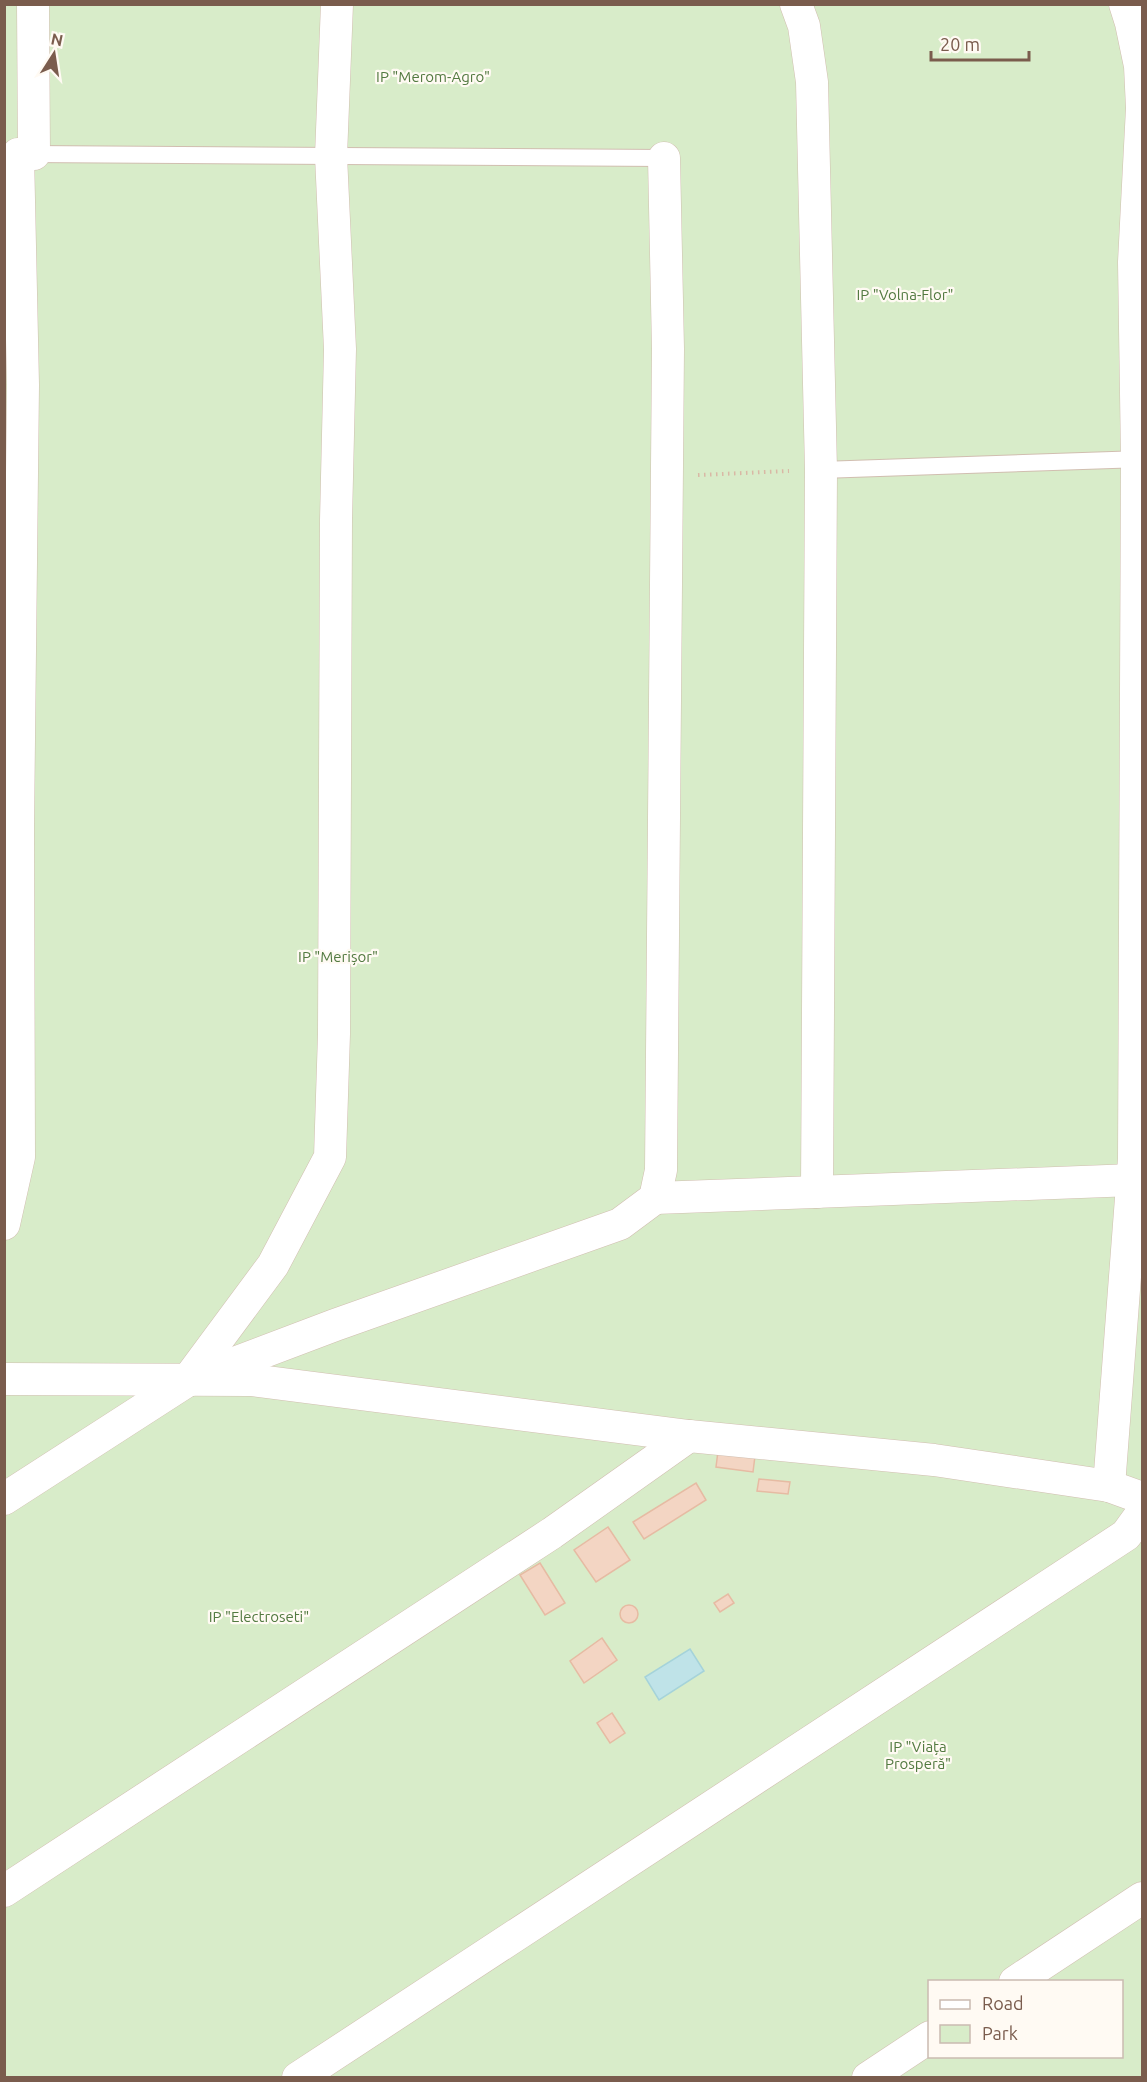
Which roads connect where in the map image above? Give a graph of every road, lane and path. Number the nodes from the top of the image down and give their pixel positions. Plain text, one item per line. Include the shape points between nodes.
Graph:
1 (33, 4) edge
2 (337, 4) edge
3 (796, 4) edge
4 (1125, 4) edge
5 (19, 154) edge
6 (331, 156) junction
7 (664, 158) joint
8 (1140, 459) edge
9 (820, 470) junction
10 (667, 476) junction
11 (1133, 1180) junction
12 (817, 1192) junction
13 (655, 1198) junction
14 (4, 1224) edge
15 (4, 1379) edge
16 (187, 1381) junction
17 (689, 1436) junction
18 (1109, 1486) junction
19 (1143, 1498) edge
20 (4, 1499) edge
21 (1143, 1513) edge
22 (4, 1891) edge
23 (1143, 1898) edge
24 (1018, 1980) edge
25 (928, 2038) edge
26 (298, 2078) edge
27 (868, 2078) edge

1 - 5 street
2 - 6 street
3 - 9 street via 804,26 812,82
4 - 8 street via 1140,66 1142,108 1134,262
5 - 6 lane
5 - 14 street via 23,385 19,1157
6 - 7 lane
6 - 16 street via 340,350 330,1157 273,1265
7 - 10 street
8 - 9 lane
8 - 11 street
9 - 10 path
9 - 12 street
10 - 13 street via 661,1170
11 - 12 street
11 - 18 street
12 - 13 street
13 - 16 street via 620,1224
15 - 16 street
16 - 17 street via 251,1380
16 - 20 street
17 - 18 street via 934,1460
17 - 22 street via 552,1533
18 - 19 street
21 - 26 street via 1126,1536
23 - 24 street
25 - 27 street

